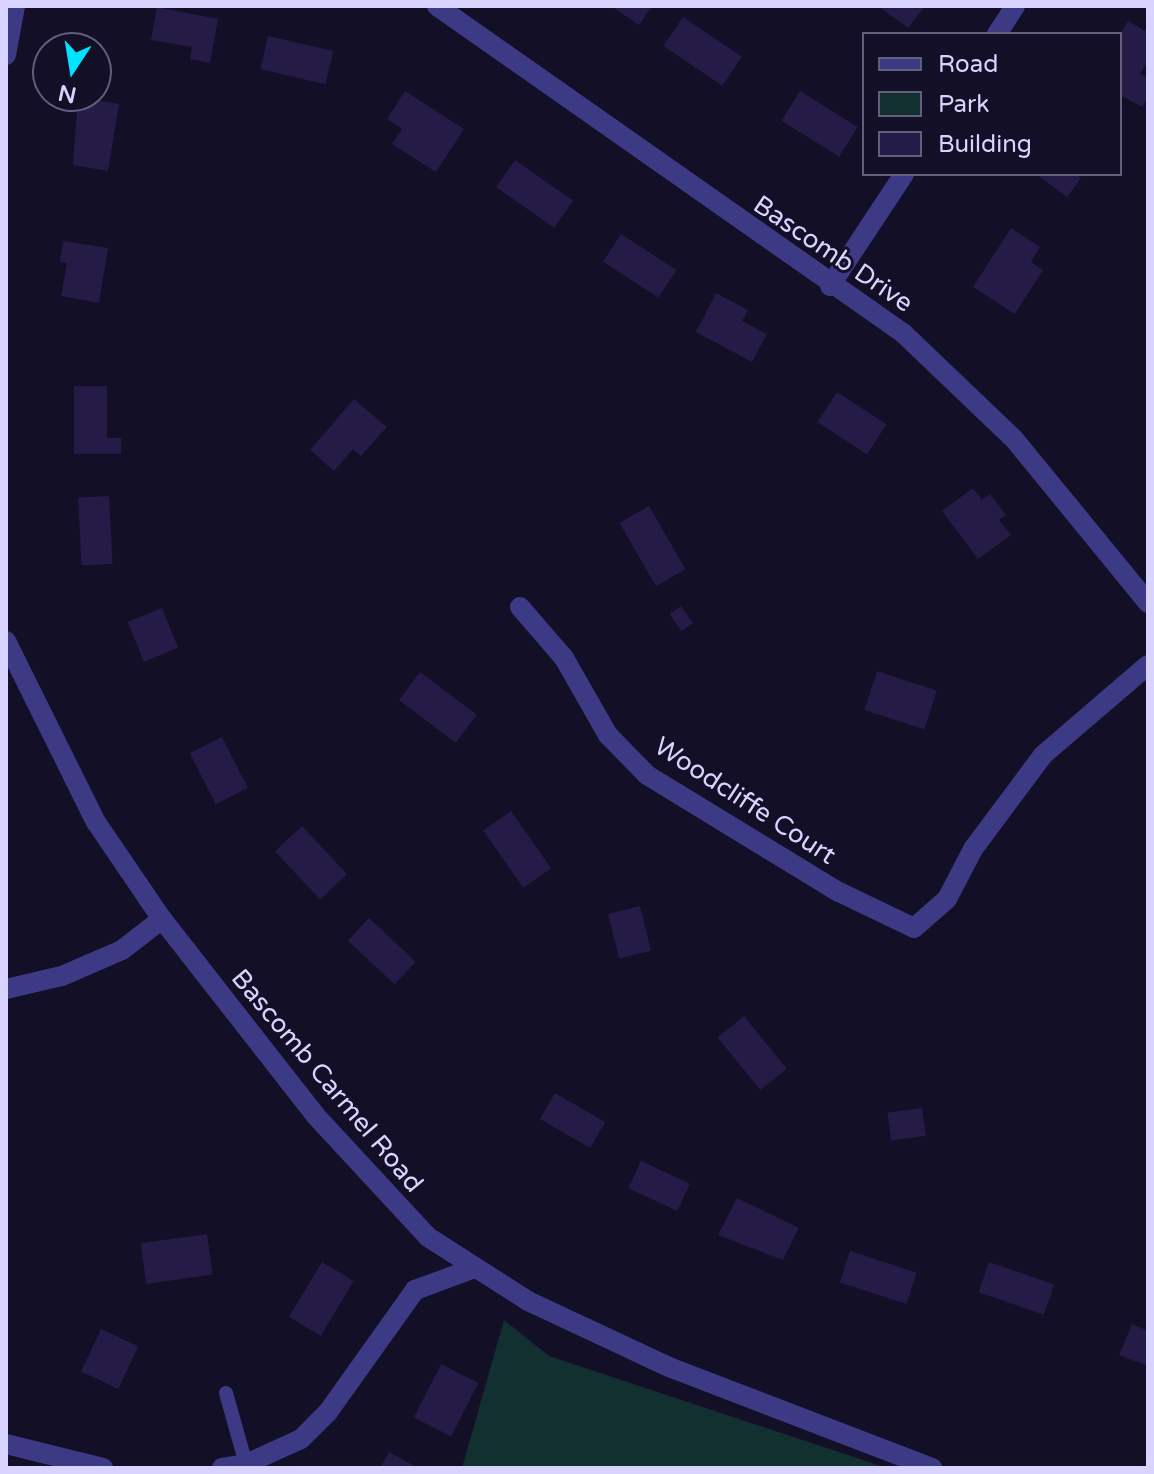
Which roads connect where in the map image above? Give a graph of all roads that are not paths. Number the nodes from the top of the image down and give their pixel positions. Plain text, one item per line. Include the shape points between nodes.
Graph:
1 (15, 6) edge
2 (437, 6) edge
3 (1015, 6) edge
4 (998, 32) edge
5 (6, 55) edge
6 (903, 176) edge
7 (830, 286) junction
8 (1148, 603) edge
9 (520, 607) dead end
10 (6, 641) edge
11 (1148, 665) edge
12 (162, 919) junction
13 (6, 989) edge
14 (472, 1269) junction
15 (226, 1393) dead end
16 (6, 1444) edge
17 (247, 1466) edge
18 (103, 1468) edge
19 (222, 1468) edge
20 (932, 1468) edge

1 - 5 street
2 - 7 street, Bascomb Drive
3 - 4 street
6 - 7 street
7 - 8 street, Bascomb Drive via 903,333 1014,439
9 - 11 street, Woodcliffe Court via 564,658 608,735 647,775 837,891 914,928 947,899 973,849 1043,755
10 - 12 street, Bascomb Carmel Road via 96,822
12 - 13 street via 122,950 62,976
12 - 14 street, Bascomb Carmel Road via 286,1080 378,1187 428,1237
14 - 17 street via 415,1290 328,1412 301,1439
14 - 20 street, Bascomb Carmel Road via 669,1367
15 - 17 lane
16 - 18 street
17 - 19 street

